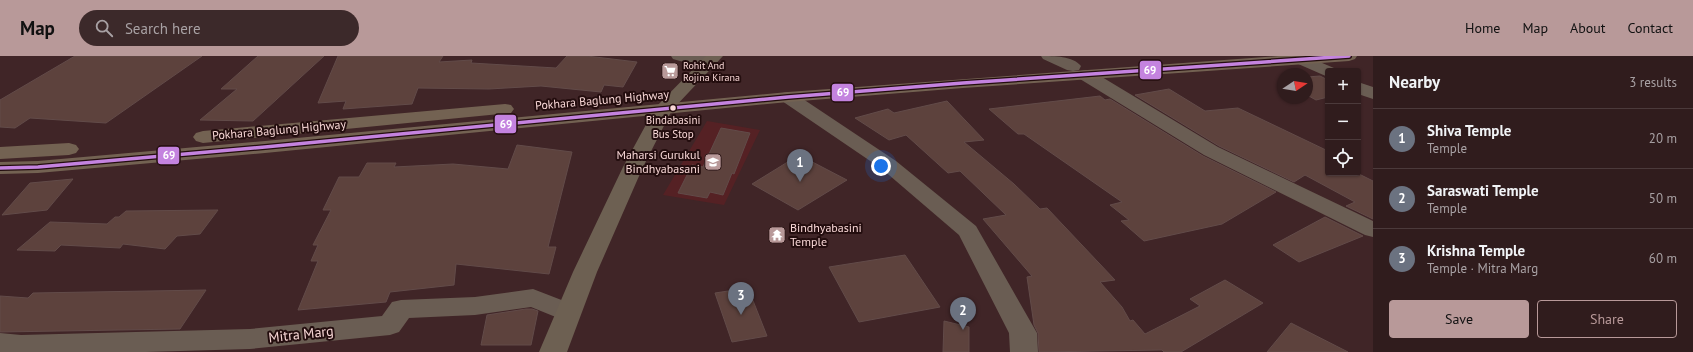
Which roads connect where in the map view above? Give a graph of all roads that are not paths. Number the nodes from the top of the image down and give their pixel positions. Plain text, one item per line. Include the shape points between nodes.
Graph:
1 (679, 56) edge
2 (1049, 56) edge
3 (1205, 56) edge
4 (1349, 56) edge
5 (713, 57) edge
6 (1302, 60) junction
7 (1079, 71) junction
8 (1325, 71) edge
9 (1361, 88) edge
10 (1373, 94) edge
11 (788, 98) junction
12 (672, 101) junction
13 (0, 153) edge
14 (0, 168) edge
15 (1373, 230) edge
16 (568, 313) junction
17 (11, 347) edge
18 (553, 352) edge
19 (1024, 352) edge

1 - 5 street
2 - 7 street
3 - 7 highway, Pokhara Baglung Highway
4 - 6 highway, Pokhara Baglung Highway
5 - 12 main road
6 - 7 highway, Pokhara Baglung Highway
6 - 8 street
7 - 11 highway, Pokhara Baglung Highway
7 - 12 highway, Pokhara Baglung Highway via 880,77
7 - 15 street via 1211,151
9 - 10 street
11 - 12 highway, Pokhara Baglung Highway
11 - 19 street via 889,165 968,231 1023,333
12 - 13 highway, Pokhara Baglung Highway
12 - 14 highway, Pokhara Baglung Highway via 280,145 38,167
12 - 16 main road via 630,174
16 - 17 street, Mitra Marg via 533,298 475,306 401,309 390,325 250,339
16 - 18 main road

